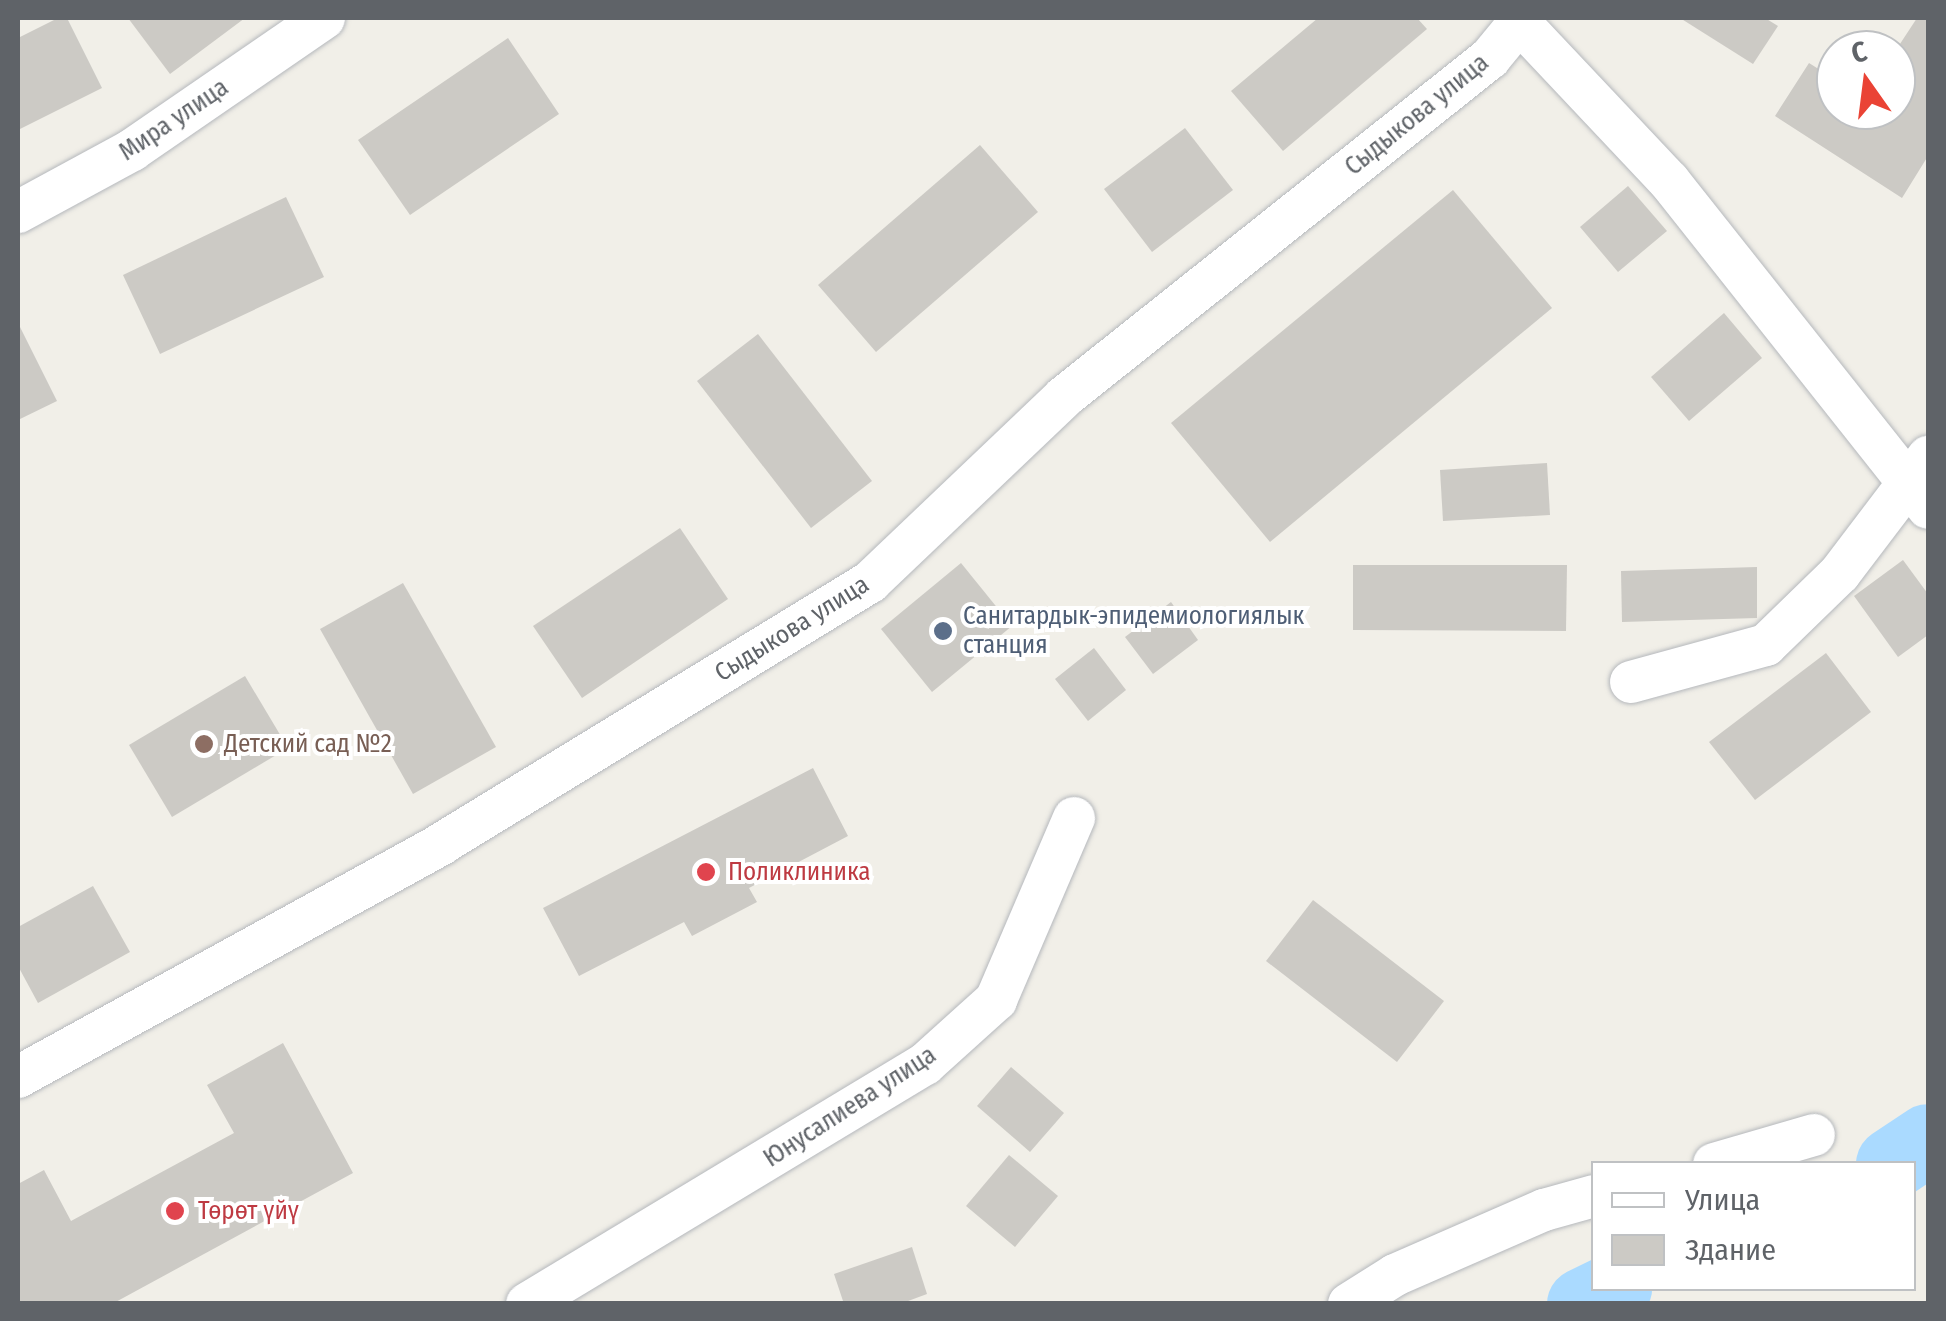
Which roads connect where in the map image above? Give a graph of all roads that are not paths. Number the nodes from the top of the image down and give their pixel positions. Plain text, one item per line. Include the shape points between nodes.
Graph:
1 (324, 18) edge
2 (1521, 20) edge
3 (18, 212) edge
4 (1922, 483) edge
5 (1631, 682) dead end
6 (1074, 818) dead end
7 (18, 1077) edge
8 (1814, 1135) dead end
9 (1724, 1161) edge
10 (1591, 1197) edge
11 (527, 1304) edge
12 (1349, 1304) edge

1 - 3 street, Мира улица via 132,150
2 - 4 street via 1669,180
2 - 7 street, Сыдыкова улица via 1490,58 1064,397 870,582 442,844
4 - 5 street via 1766,645
6 - 11 street, Юнусалиева улица via 996,1000 925,1064
8 - 9 street
10 - 12 street via 1544,1210 1395,1275

